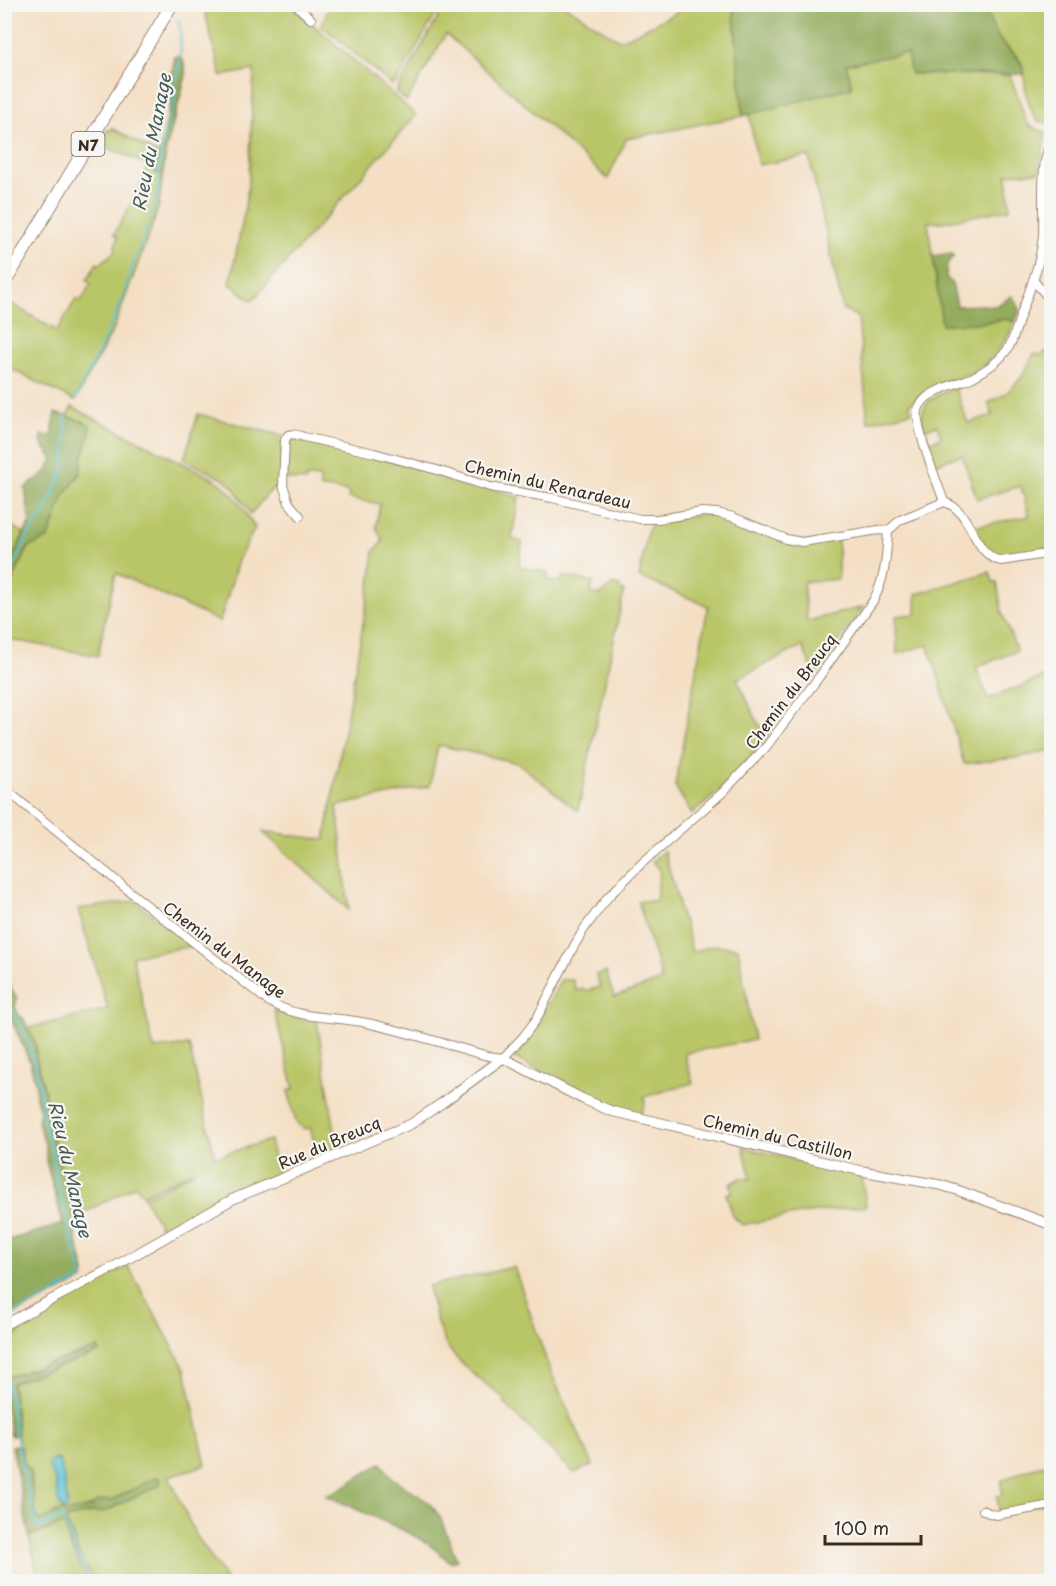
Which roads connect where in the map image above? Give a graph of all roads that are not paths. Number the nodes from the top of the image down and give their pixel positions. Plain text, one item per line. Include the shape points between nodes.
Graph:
1 (172, 4) edge
2 (295, 4) edge
3 (311, 19) dead end
4 (1052, 139) edge
5 (1033, 280) junction
6 (4, 284) edge
7 (1052, 302) edge
8 (944, 502) junction
9 (300, 516) dead end
10 (888, 531) junction
11 (1052, 553) edge
12 (4, 788) edge
13 (597, 911) joint
14 (503, 1058) junction
15 (1052, 1225) edge
16 (4, 1324) edge
17 (1052, 1505) edge
18 (983, 1510) dead end

1 - 6 main road, N7
2 - 3 street
4 - 5 street via 1044,175 1041,257
5 - 7 street
5 - 8 street via 1009,347 998,360 972,377 932,394 918,410 922,438
8 - 10 street via 900,520
8 - 11 street via 957,508 985,553 993,559
9 - 10 street, Chemin du Renardeau via 283,486 285,440 291,434 374,453 490,487 640,519 717,513 802,542
10 - 13 street, Chemin du Breucq via 881,586 873,601 785,724 747,769 623,881
12 - 14 street, Chemin du Manage via 277,1007 299,1014 367,1023
13 - 14 street, Rue du Breucq via 536,1020
14 - 15 street, Chemin du Castillon via 611,1111 862,1171 940,1185
14 - 16 street, Rue du Breucq via 411,1124 233,1199
17 - 18 street via 996,1515

